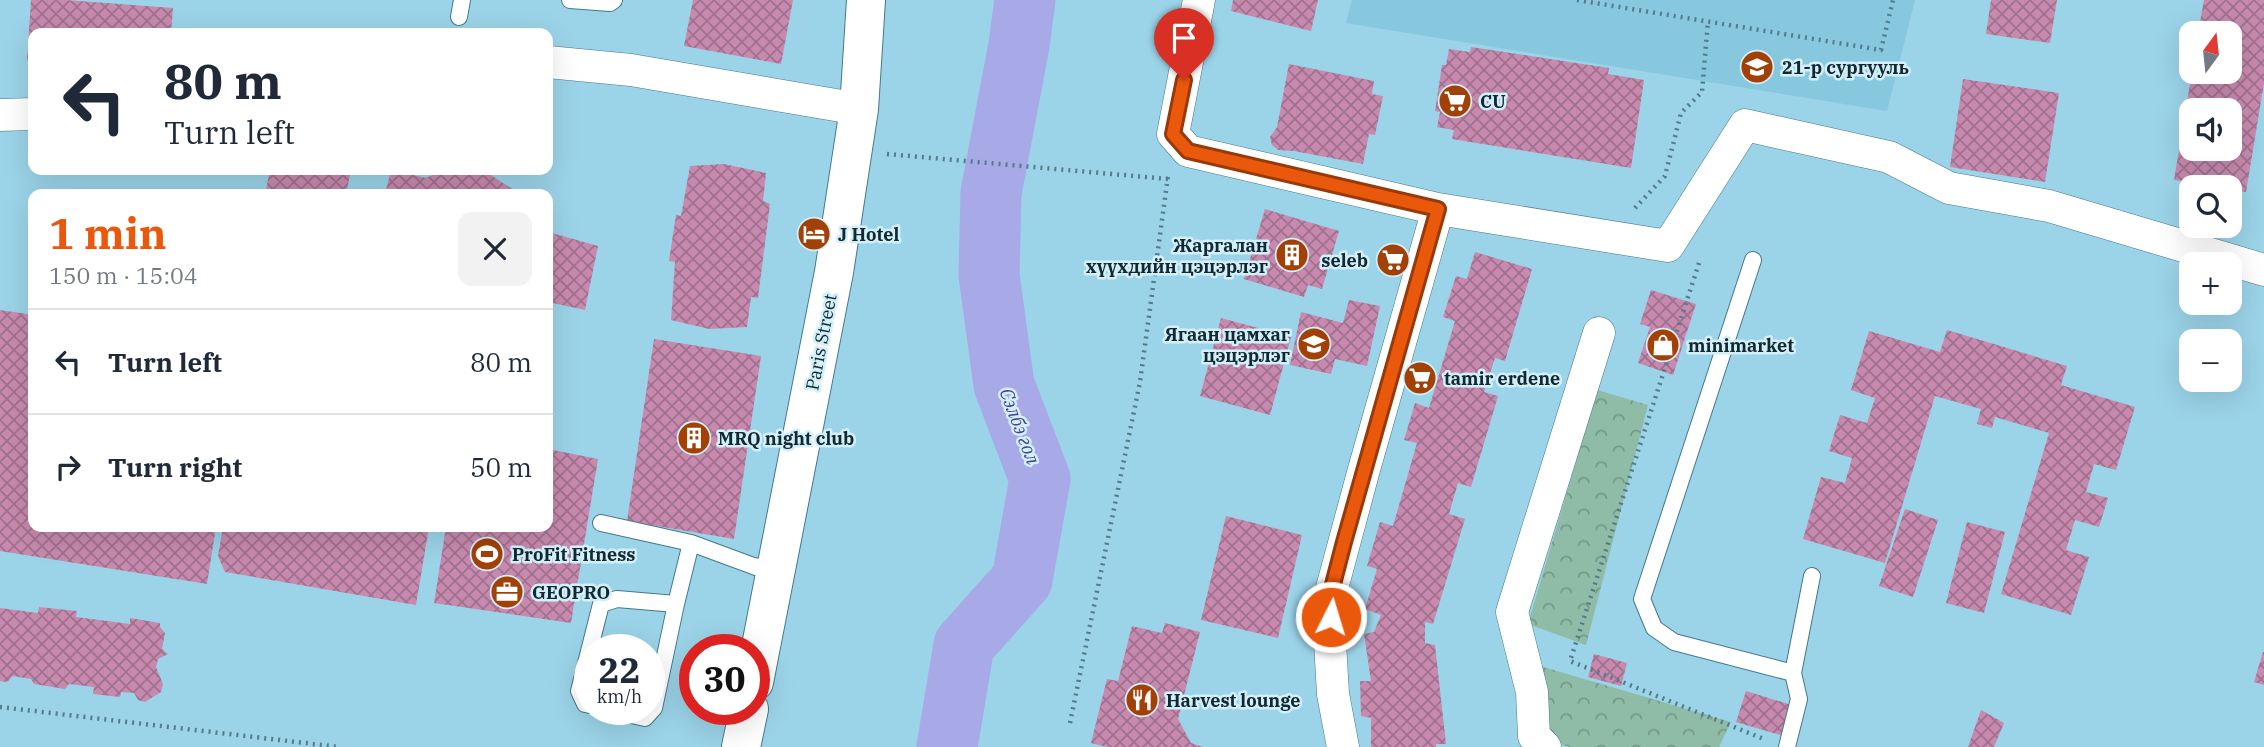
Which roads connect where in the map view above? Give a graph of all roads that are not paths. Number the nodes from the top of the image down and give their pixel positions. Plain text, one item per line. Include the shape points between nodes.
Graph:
1 (462, 0) edge
2 (570, 0) edge
3 (614, 0) edge
4 (866, 0) edge
5 (1199, 0) edge
6 (459, 17) dead end
7 (553, 62) edge
8 (859, 109) junction
9 (28, 114) edge
10 (0, 115) edge
11 (1438, 209) junction
12 (1753, 260) dead end
13 (2264, 270) edge
14 (1599, 333) dead end
15 (601, 523) dead end
16 (691, 543) junction
17 (778, 562) junction
18 (1812, 576) dead end
19 (676, 604) junction
20 (593, 634) edge
21 (764, 634) edge
22 (665, 656) edge
23 (1793, 673) junction
24 (746, 725) edge
25 (741, 747) edge
26 (1343, 747) edge
27 (1545, 747) edge
28 (1787, 747) edge

1 - 6 lane
2 - 3 lane
4 - 8 street, Paris Street
5 - 11 street via 1173,134 1188,151
7 - 8 street via 631,70
8 - 17 street, Paris Street via 835,272
9 - 10 street
11 - 13 street via 1668,246 1745,125 1889,157 1949,188 2049,206
11 - 26 street via 1331,592 1334,694
12 - 23 lane via 1642,599 1654,628 1674,642
14 - 27 street via 1512,612 1532,692 1534,736
15 - 16 lane
16 - 17 lane via 756,567
16 - 19 lane
17 - 21 street, Paris Street
18 - 23 lane
19 - 20 lane via 617,599 601,604
19 - 22 lane
23 - 28 lane via 1799,699
24 - 25 street

